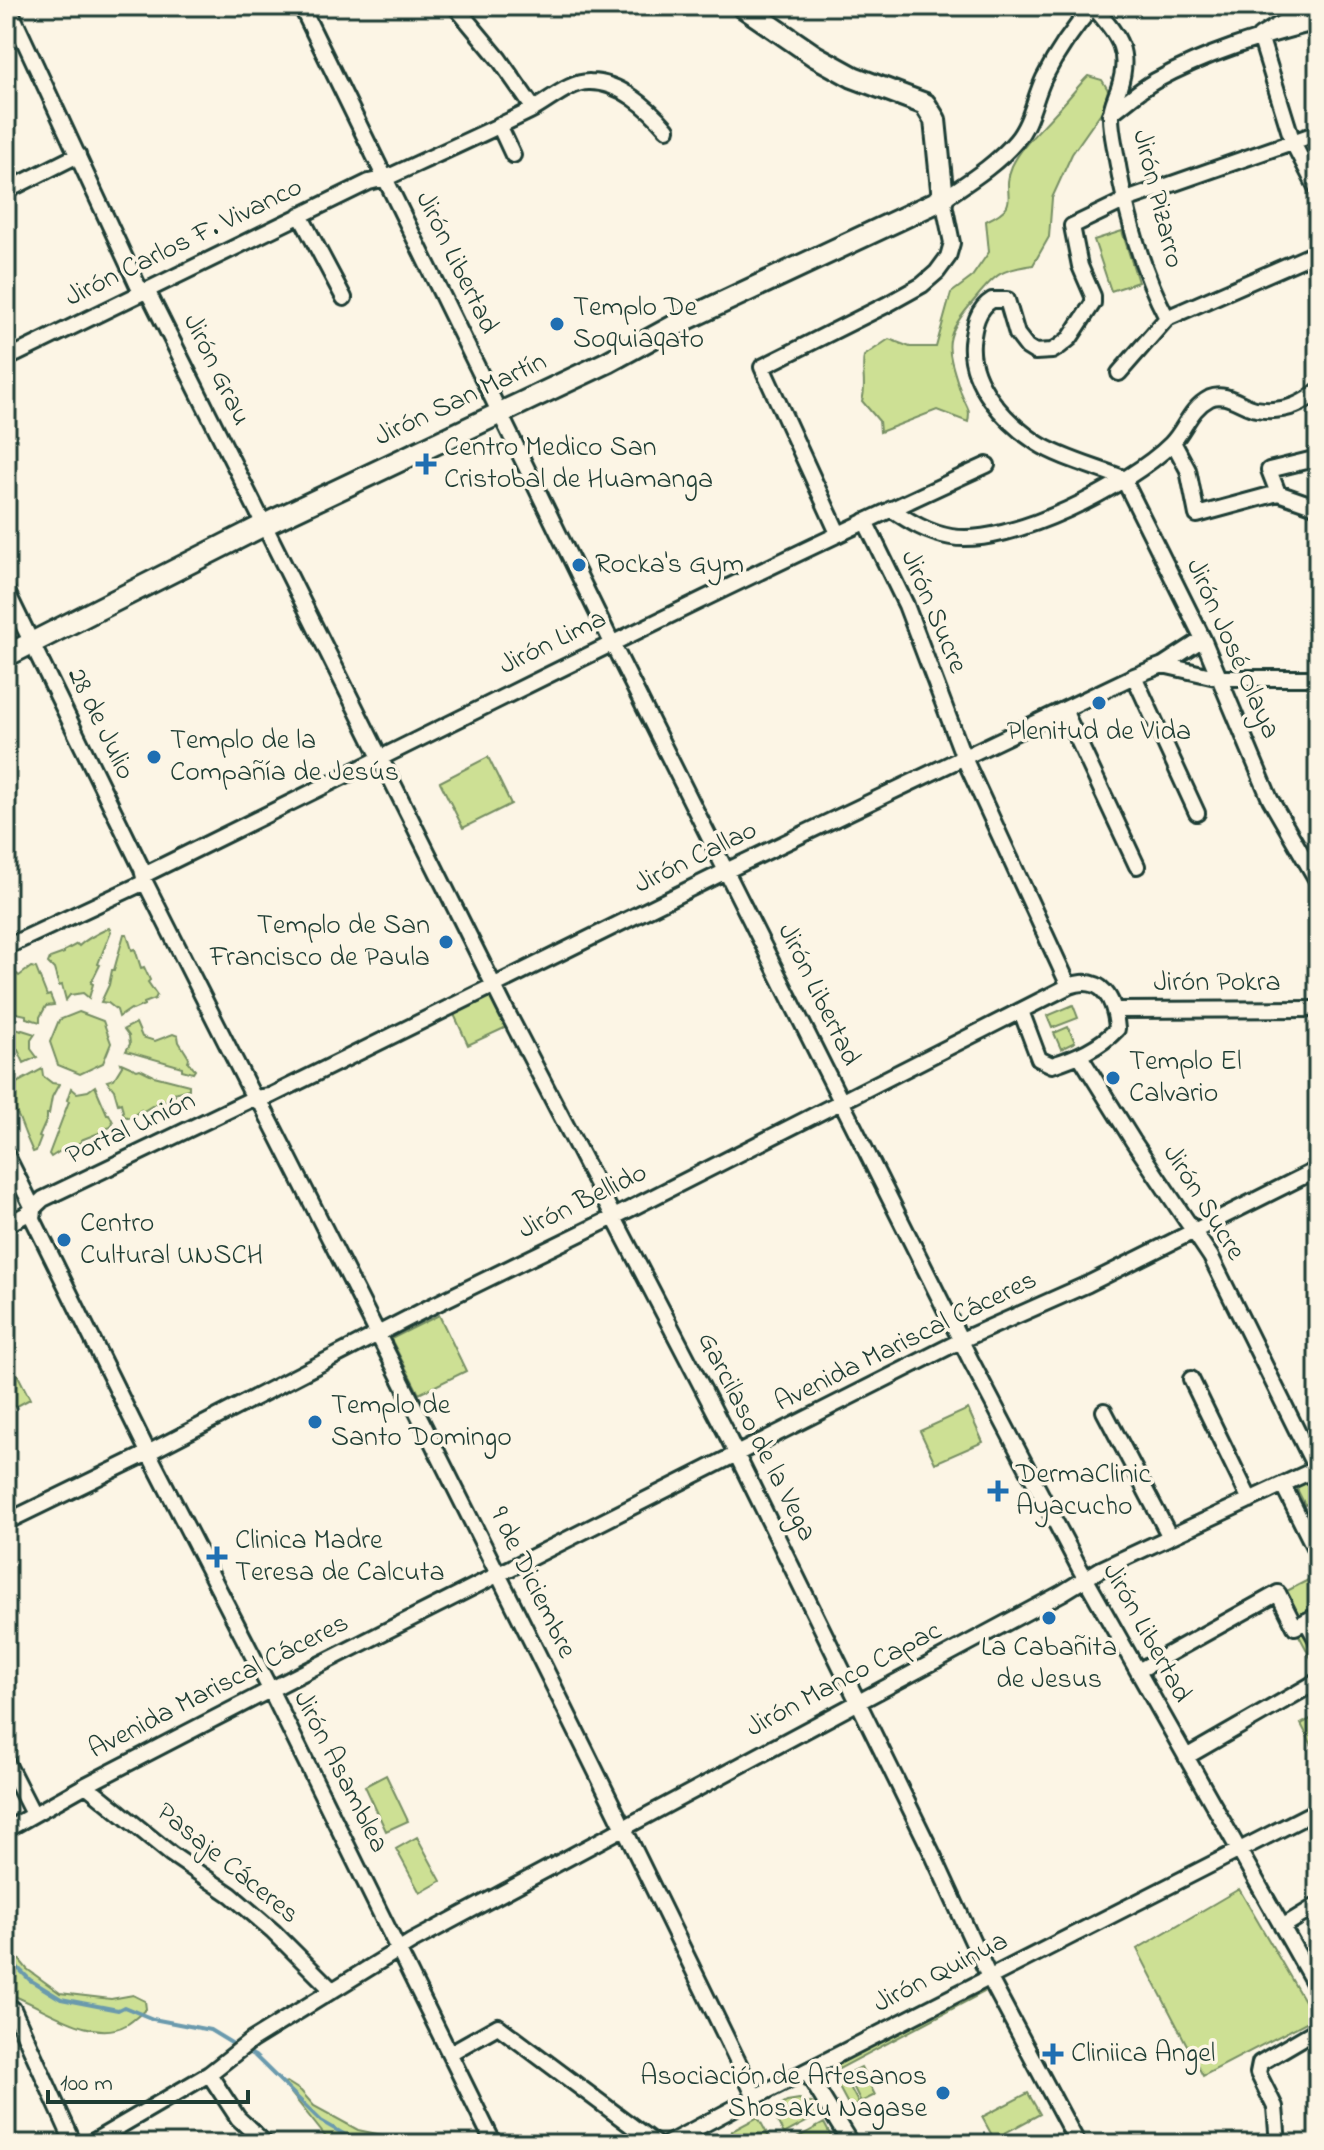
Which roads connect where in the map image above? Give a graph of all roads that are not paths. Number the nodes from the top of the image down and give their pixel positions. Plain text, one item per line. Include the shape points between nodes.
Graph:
1 (8, 6) edge
2 (301, 6) edge
3 (455, 6) edge
4 (742, 6) edge
5 (1093, 6) edge
6 (1310, 6) edge
7 (1318, 22) edge
8 (12, 28) edge
9 (1260, 36) junction
10 (534, 109) junction
11 (1110, 114) junction
12 (499, 125) junction
13 (667, 129) dead end
14 (1318, 133) edge
15 (1293, 143) junction
16 (78, 155) junction
17 (513, 155) dead end
18 (386, 178) junction
19 (6, 191) edge
20 (1318, 191) edge
21 (943, 199) junction
22 (1126, 200) junction
23 (300, 215) junction
24 (1318, 252) edge
25 (143, 292) junction
26 (344, 298) dead end
27 (1167, 318) junction
28 (6, 359) edge
29 (1119, 373) dead end
30 (1318, 391) edge
31 (500, 411) junction
32 (1173, 442) junction
33 (1318, 458) edge
34 (987, 465) dead end
35 (1123, 478) junction
36 (1278, 493) junction
37 (1318, 507) edge
38 (891, 509) junction
39 (865, 521) junction
40 (264, 525) junction
41 (838, 533) junction
42 (6, 590) edge
43 (1203, 639) junction
44 (32, 643) junction
45 (612, 643) junction
46 (6, 656) edge
47 (1163, 665) junction
48 (1134, 676) junction
49 (1220, 678) junction
50 (1318, 678) edge
51 (1064, 710) junction
52 (380, 757) junction
53 (964, 758) junction
54 (1197, 813) dead end
55 (1137, 866) dead end
56 (728, 870) junction
57 (145, 878) junction
58 (1318, 882) edge
59 (6, 947) edge
60 (494, 986) junction
61 (1069, 986) junction
62 (1318, 1009) edge
63 (1116, 1010) junction
64 (1021, 1011) junction
65 (1080, 1056) junction
66 (254, 1098) junction
67 (840, 1100) junction
68 (6, 1154) edge
69 (1318, 1169) edge
70 (34, 1210) junction
71 (614, 1217) junction
72 (6, 1225) edge
73 (1194, 1232) junction
74 (378, 1334) junction
75 (961, 1341) junction
76 (1191, 1379) dead end
77 (1104, 1411) dead end
78 (148, 1452) junction
79 (736, 1454) junction
80 (1317, 1469) edge
81 (1283, 1485) junction
82 (1250, 1500) junction
83 (6, 1522) edge
84 (1170, 1537) junction
85 (1318, 1555) edge
86 (499, 1574) junction
87 (1086, 1579) junction
88 (1307, 1621) edge
89 (1318, 1642) edge
90 (1138, 1671) junction
91 (1318, 1681) edge
92 (270, 1690) junction
93 (857, 1702) junction
94 (1186, 1757) junction
95 (6, 1761) edge
96 (86, 1785) junction
97 (1318, 1810) edge
98 (33, 1814) junction
99 (624, 1827) junction
100 (6, 1830) edge
101 (1240, 1851) junction
102 (1318, 1905) edge
103 (1282, 1927) junction
104 (400, 1950) junction
105 (989, 1977) junction
106 (332, 1990) junction
107 (1318, 1990) edge
108 (6, 2005) edge
109 (1318, 2029) edge
110 (450, 2053) junction
111 (806, 2071) junction
112 (209, 2074) junction
113 (755, 2097) junction
114 (74, 2144) edge
115 (89, 2144) edge
116 (266, 2144) edge
117 (494, 2144) edge
118 (656, 2144) edge
119 (667, 2144) edge
120 (851, 2144) edge
121 (1078, 2144) edge
122 (1278, 2144) edge

1 - 8 street, Jirón Grau
2 - 18 street, Jirón Libertad
3 - 10 street
4 - 21 street via 853,77 925,104 935,120
5 - 11 street, Jirón Pizarro via 1120,39 1124,57
5 - 21 street via 1042,81 1018,140
6 - 9 street
7 - 9 street
8 - 16 street, Jirón Grau
9 - 11 street via 1183,67
9 - 15 street
10 - 12 street, Jirón Carlos F. Vivanco
10 - 13 street, Jirón Carlos F. Vivanco via 588,81 627,94
11 - 22 street, Jirón Pizarro
12 - 17 street
12 - 18 street, Jirón Carlos F. Vivanco
14 - 15 street
15 - 20 street
15 - 22 street
16 - 19 street
16 - 25 street, Jirón Grau
18 - 23 street, Jirón Carlos F. Vivanco
18 - 31 street, Jirón Libertad
21 - 31 street, Jirón San Martín
21 - 41 street via 952,243 937,272 886,305 762,367
22 - 27 street, Jirón Pizarro via 1139,254
22 - 35 street via 1072,226 1093,303 1070,338 1052,351 1035,352 1017,334 1007,300 999,298 986,304 976,321 972,347 974,368 987,395 1037,443
23 - 25 street, Jirón Carlos F. Vivanco
23 - 26 street
24 - 27 street
25 - 28 street, Jirón Carlos F. Vivanco
25 - 40 street, Jirón Grau via 150,296
27 - 29 street
30 - 32 street via 1284,410 1255,409 1214,396 1189,415
31 - 40 street, Jirón San Martín
31 - 45 street, Jirón Libertad
32 - 35 street
32 - 36 street via 1188,470 1197,515
33 - 36 street via 1269,470
34 - 38 street, Jirón Lima
35 - 38 street via 1108,491 1002,535 954,538 923,530
35 - 43 street, Jirón José Olaya
36 - 37 street
38 - 39 street, Jirón Lima
39 - 41 street, Jirón Lima
39 - 53 street, Jirón Sucre via 906,605
40 - 44 street, Jirón San Martín
40 - 52 street, Jirón Grau
41 - 45 street, Jirón Lima
42 - 44 street, 28 de Julio
43 - 47 street, Jirón Callao
43 - 49 street, Jirón José Olaya
44 - 46 street, Jirón San Martín
44 - 57 street, 28 de Julio
45 - 52 street, Jirón Lima
45 - 56 street, Jirón Libertad
47 - 48 street, Jirón Callao
47 - 49 street
48 - 51 street, Jirón Callao
48 - 54 street
49 - 50 street
49 - 58 street, Jirón José Olaya via 1270,799
51 - 53 street, Jirón Callao
51 - 55 street
52 - 57 street, Jirón Lima
52 - 60 street, Garcilaso de la Vega
53 - 56 street, Jirón Callao
53 - 61 street, Jirón Sucre
56 - 60 street, Jirón Callao
56 - 67 street, Jirón Libertad
57 - 59 street, Jirón Lima
57 - 66 street, 28 de Julio
60 - 66 street, Jirón Callao via 270,1096
60 - 71 street, Garcilaso de la Vega
61 - 63 street via 1085,980 1097,984
61 - 64 street, Jirón Bellido
62 - 63 street, Jirón Pokra
63 - 65 street via 1117,1029
64 - 65 street via 1039,1059 1052,1065
64 - 67 street, Jirón Bellido
65 - 73 street, Jirón Sucre
66 - 70 street, Portal Unión via 43,1199
66 - 74 street, 9 de Diciembre
67 - 71 street, Jirón Bellido
67 - 75 street, Jirón Libertad
68 - 70 street, Jirón Asamblea
69 - 73 street, Avenida Mariscal Cáceres
70 - 72 street, Portal Unión
70 - 78 street, Jirón Asamblea via 33,1219
71 - 74 street, Jirón Bellido
71 - 79 street, Garcilaso de la Vega
73 - 75 street, Avenida Mariscal Cáceres
73 - 80 street, Jirón Sucre
74 - 78 street, Jirón Bellido
74 - 86 street, 9 de Diciembre
75 - 79 street, Avenida Mariscal Cáceres
75 - 87 street, Jirón Libertad
76 - 82 street
77 - 84 street
78 - 83 street, Jirón Bellido
78 - 92 street, Jirón Asamblea
79 - 86 street, Avenida Mariscal Cáceres
79 - 93 street, Garcilaso de la Vega
80 - 81 street, Jirón Manco Capac
81 - 82 street, Jirón Manco Capac
81 - 85 street
82 - 84 street, Jirón Manco Capac
84 - 87 street, Jirón Manco Capac
86 - 92 street, Avenida Mariscal Cáceres
86 - 99 street, 9 de Diciembre
87 - 90 street, Jirón Libertad
87 - 93 street, Jirón Manco Capac
88 - 89 street
88 - 90 street via 1278,1593
90 - 94 street, Jirón Libertad
91 - 94 street
92 - 96 street, Avenida Mariscal Cáceres
92 - 104 street, Jirón Asamblea
93 - 99 street, Jirón Manco Capac
93 - 105 street, Garcilaso de la Vega
94 - 101 street, Jirón Libertad
95 - 98 street
96 - 98 street, Avenida Mariscal Cáceres
96 - 106 street, Pasaje Cáceres via 231,1895
97 - 101 street, Jirón Quinua
98 - 100 street, Avenida Mariscal Cáceres
99 - 104 street, Jirón Manco Capac
99 - 113 street, 9 de Diciembre
101 - 103 street, Jirón Libertad
101 - 105 street, Jirón Quinua
102 - 103 street
103 - 107 street, Jirón Libertad
104 - 106 street, Jirón Manco Capac
104 - 110 street, Jirón Asamblea
105 - 111 street, Jirón Quinua
105 - 121 street, Garcilaso de la Vega
106 - 112 street, Jirón Manco Capac
108 - 114 street via 13,2009
109 - 122 street via 1260,2063 1258,2073 1275,2107
110 - 117 street, Jirón Asamblea
110 - 118 street via 498,2026
111 - 113 street, Jirón Quinua
111 - 120 street
112 - 115 street, Jirón Manco Capac
112 - 116 street via 238,2118
113 - 119 street, Jirón Quinua

